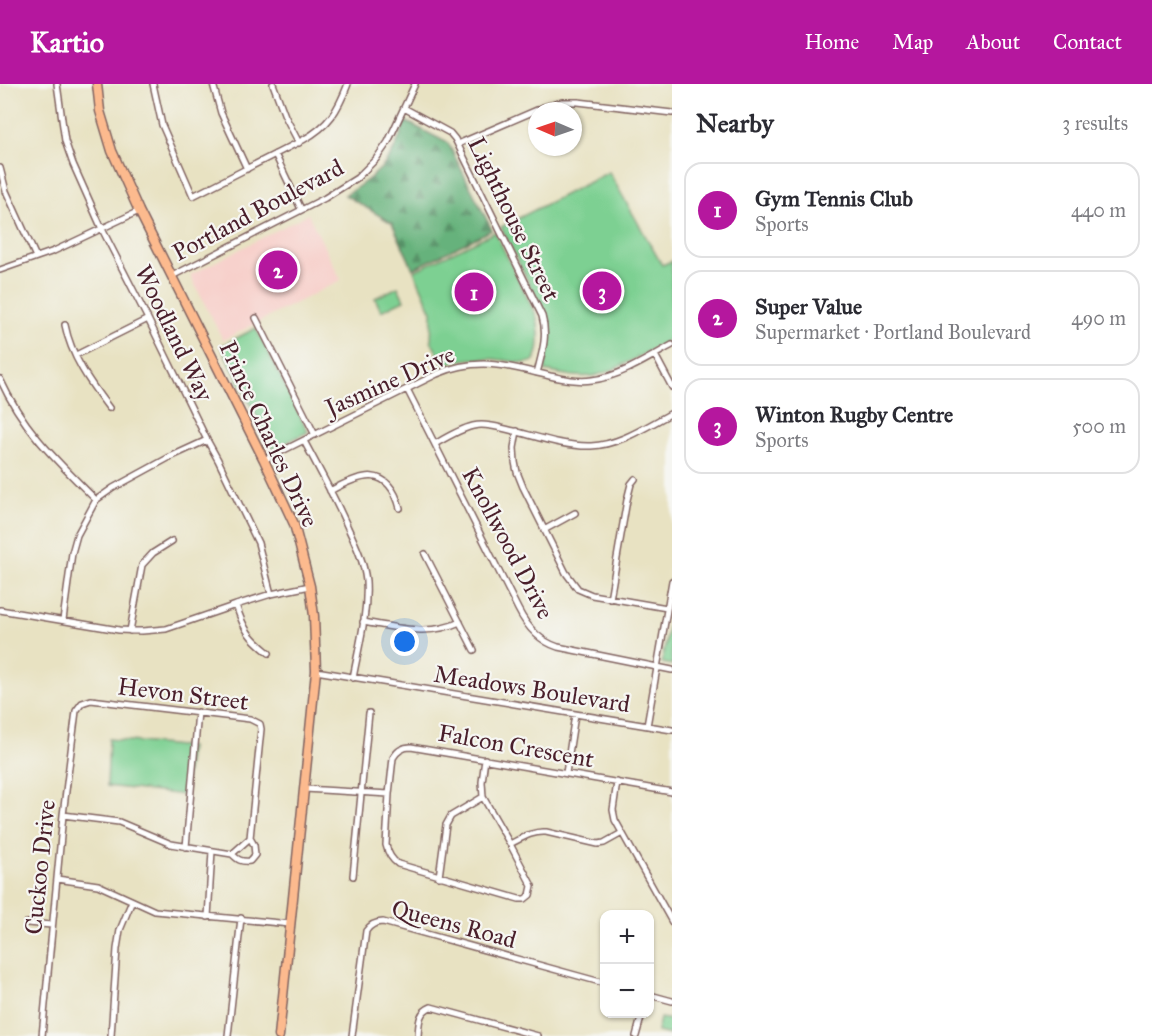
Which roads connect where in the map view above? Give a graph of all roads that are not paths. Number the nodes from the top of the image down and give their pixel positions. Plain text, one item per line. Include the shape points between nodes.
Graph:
1 (57, 84) edge
2 (97, 84) edge
3 (153, 84) edge
4 (213, 84) edge
5 (273, 84) edge
6 (348, 84) edge
7 (415, 84) edge
8 (404, 108) junction
9 (672, 113) edge
10 (299, 143) junction
11 (458, 144) junction
12 (275, 154) junction
13 (0, 168) edge
14 (247, 169) junction
15 (3, 192) edge
16 (302, 209) junction
17 (139, 211) junction
18 (102, 229) junction
19 (36, 257) junction
20 (0, 270) edge
21 (172, 276) junction
22 (256, 318) dead end
23 (148, 319) junction
24 (65, 325) dead end
25 (672, 345) edge
26 (76, 355) junction
27 (655, 355) junction
28 (537, 373) junction
29 (0, 379) edge
30 (672, 387) edge
31 (407, 388) junction
32 (109, 408) dead end
33 (672, 413) edge
34 (517, 431) junction
35 (315, 435) junction
36 (207, 440) junction
37 (304, 441) junction
38 (435, 444) junction
39 (264, 460) junction
40 (635, 478) dead end
41 (330, 491) junction
42 (96, 500) junction
43 (400, 508) dead end
44 (575, 513) dead end
45 (544, 530) junction
46 (172, 541) dead end
47 (425, 554) dead end
48 (672, 581) edge
49 (310, 586) junction
50 (271, 594) junction
51 (610, 599) junction
52 (236, 605) junction
53 (667, 608) junction
54 (0, 610) edge
55 (63, 620) junction
56 (363, 622) junction
57 (460, 622) junction
58 (130, 631) junction
59 (474, 650) dead end
60 (269, 653) dead end
61 (657, 668) junction
62 (672, 670) edge
63 (316, 671) junction
64 (353, 678) junction
65 (82, 703) joint
66 (198, 712) junction
67 (369, 714) dead end
68 (575, 715) junction
69 (647, 726) junction
70 (672, 730) edge
71 (486, 759) junction
72 (566, 773) junction
73 (616, 782) junction
74 (304, 789) junction
75 (362, 792) junction
76 (672, 792) edge
77 (388, 794) junction
78 (483, 797) junction
79 (63, 815) junction
80 (622, 833) junction
81 (250, 838) junction
82 (510, 844) junction
83 (186, 847) junction
84 (212, 851) junction
85 (232, 854) junction
86 (353, 876) dead end
87 (439, 877) junction
88 (57, 879) junction
89 (132, 901) junction
90 (208, 917) junction
91 (241, 918) junction
92 (672, 922) edge
93 (27, 923) dead end
94 (290, 924) junction
95 (52, 926) junction
96 (600, 982) edge
97 (654, 996) edge
98 (672, 1001) edge
99 (641, 1018) edge
100 (42, 1036) edge
101 (111, 1036) edge
102 (228, 1036) edge
103 (279, 1036) edge
104 (352, 1036) edge
105 (418, 1036) edge
106 (538, 1036) edge
107 (636, 1036) edge

1 - 18 street, Woodland Way via 65,141
2 - 17 highway, Prince Charles Drive via 112,151
3 - 14 street via 164,132 193,196
4 - 14 street via 228,130
5 - 10 street
6 - 10 street via 330,120
7 - 8 street, Portland Boulevard
8 - 11 street, Lighthouse Street via 450,133
8 - 16 street, Portland Boulevard via 388,142 363,173
9 - 11 street via 562,102
10 - 12 street
11 - 28 street, Lighthouse Street via 542,316 545,341
12 - 14 street
12 - 16 street
13 - 15 street
15 - 19 street
16 - 21 street, Portland Boulevard
17 - 18 street
17 - 21 highway, Prince Charles Drive
18 - 19 street
18 - 23 street, Woodland Way
19 - 20 street
21 - 39 highway, Prince Charles Drive
22 - 35 street
23 - 26 street
23 - 36 street, Woodland Way
24 - 26 street
25 - 27 street, Jasmine Drive
26 - 32 street
27 - 28 street, Jasmine Drive via 591,380
27 - 30 street
28 - 31 street, Jasmine Drive via 494,364 472,364 446,370
29 - 42 street via 28,429
31 - 35 street, Jasmine Drive
31 - 38 street, Knollwood Drive
33 - 34 street via 602,445 574,445
34 - 38 street via 476,426
34 - 45 street via 517,472
35 - 37 street, Jasmine Drive
36 - 42 street
36 - 50 street, Woodland Way via 258,543
37 - 39 street, Jasmine Drive
37 - 41 street
38 - 61 street, Knollwood Drive via 533,632 564,649
39 - 49 highway, Prince Charles Drive via 294,524
40 - 51 street via 627,500
41 - 43 street via 353,479 375,477 393,490
41 - 56 street via 362,562 366,579
42 - 55 street via 72,553
44 - 45 street
45 - 51 street via 576,586 588,594
46 - 58 street via 142,565
47 - 57 street
48 - 53 street
49 - 50 street
49 - 63 highway, Prince Charles Drive
50 - 52 street
51 - 53 street
52 - 58 street via 166,629
52 - 60 street via 241,623
53 - 61 street
54 - 55 street
55 - 58 street
56 - 57 street via 425,631
56 - 64 street
57 - 59 street
61 - 62 street, Knollwood Drive
61 - 69 street
63 - 64 street, Meadows Boulevard
63 - 74 highway, Prince Charles Drive
64 - 68 street, Meadows Boulevard
65 - 66 street, Hevon Street via 91,700
65 - 79 street, Cuckoo Drive via 76,711
66 - 81 street, Hevon Street via 250,719 260,724
66 - 83 street
67 - 75 street
68 - 69 street, Meadows Boulevard
68 - 72 street
69 - 70 street, Meadows Boulevard
71 - 72 street, Falcon Crescent
71 - 77 street, Falcon Crescent via 405,747 393,758
71 - 78 street
72 - 73 street, Falcon Crescent
73 - 76 street, Falcon Crescent
73 - 80 street via 613,810
74 - 75 street
74 - 94 highway, Prince Charles Drive
75 - 77 street
75 - 86 street
77 - 87 street via 387,853 398,864
78 - 82 street
78 - 87 street via 448,820
79 - 83 street via 119,822
79 - 88 street, Cuckoo Drive
80 - 82 street via 598,844 538,831
80 - 92 street
81 - 85 street
81 - 85 street, Hevon Street via 255,849 253,859 240,861
82 - 87 street via 532,886 528,898 519,899
83 - 84 street
84 - 85 street
84 - 90 street
88 - 89 street via 98,885
88 - 95 street, Cuckoo Drive
89 - 90 street via 155,911
89 - 101 street via 117,949
90 - 91 street
91 - 94 street
91 - 102 street
93 - 95 street
94 - 103 highway, Prince Charles Drive
95 - 100 street, Cuckoo Drive
96 - 104 street, Queens Road via 378,922 366,931
97 - 98 street
99 - 107 street
105 - 106 street via 421,1014 431,1007

